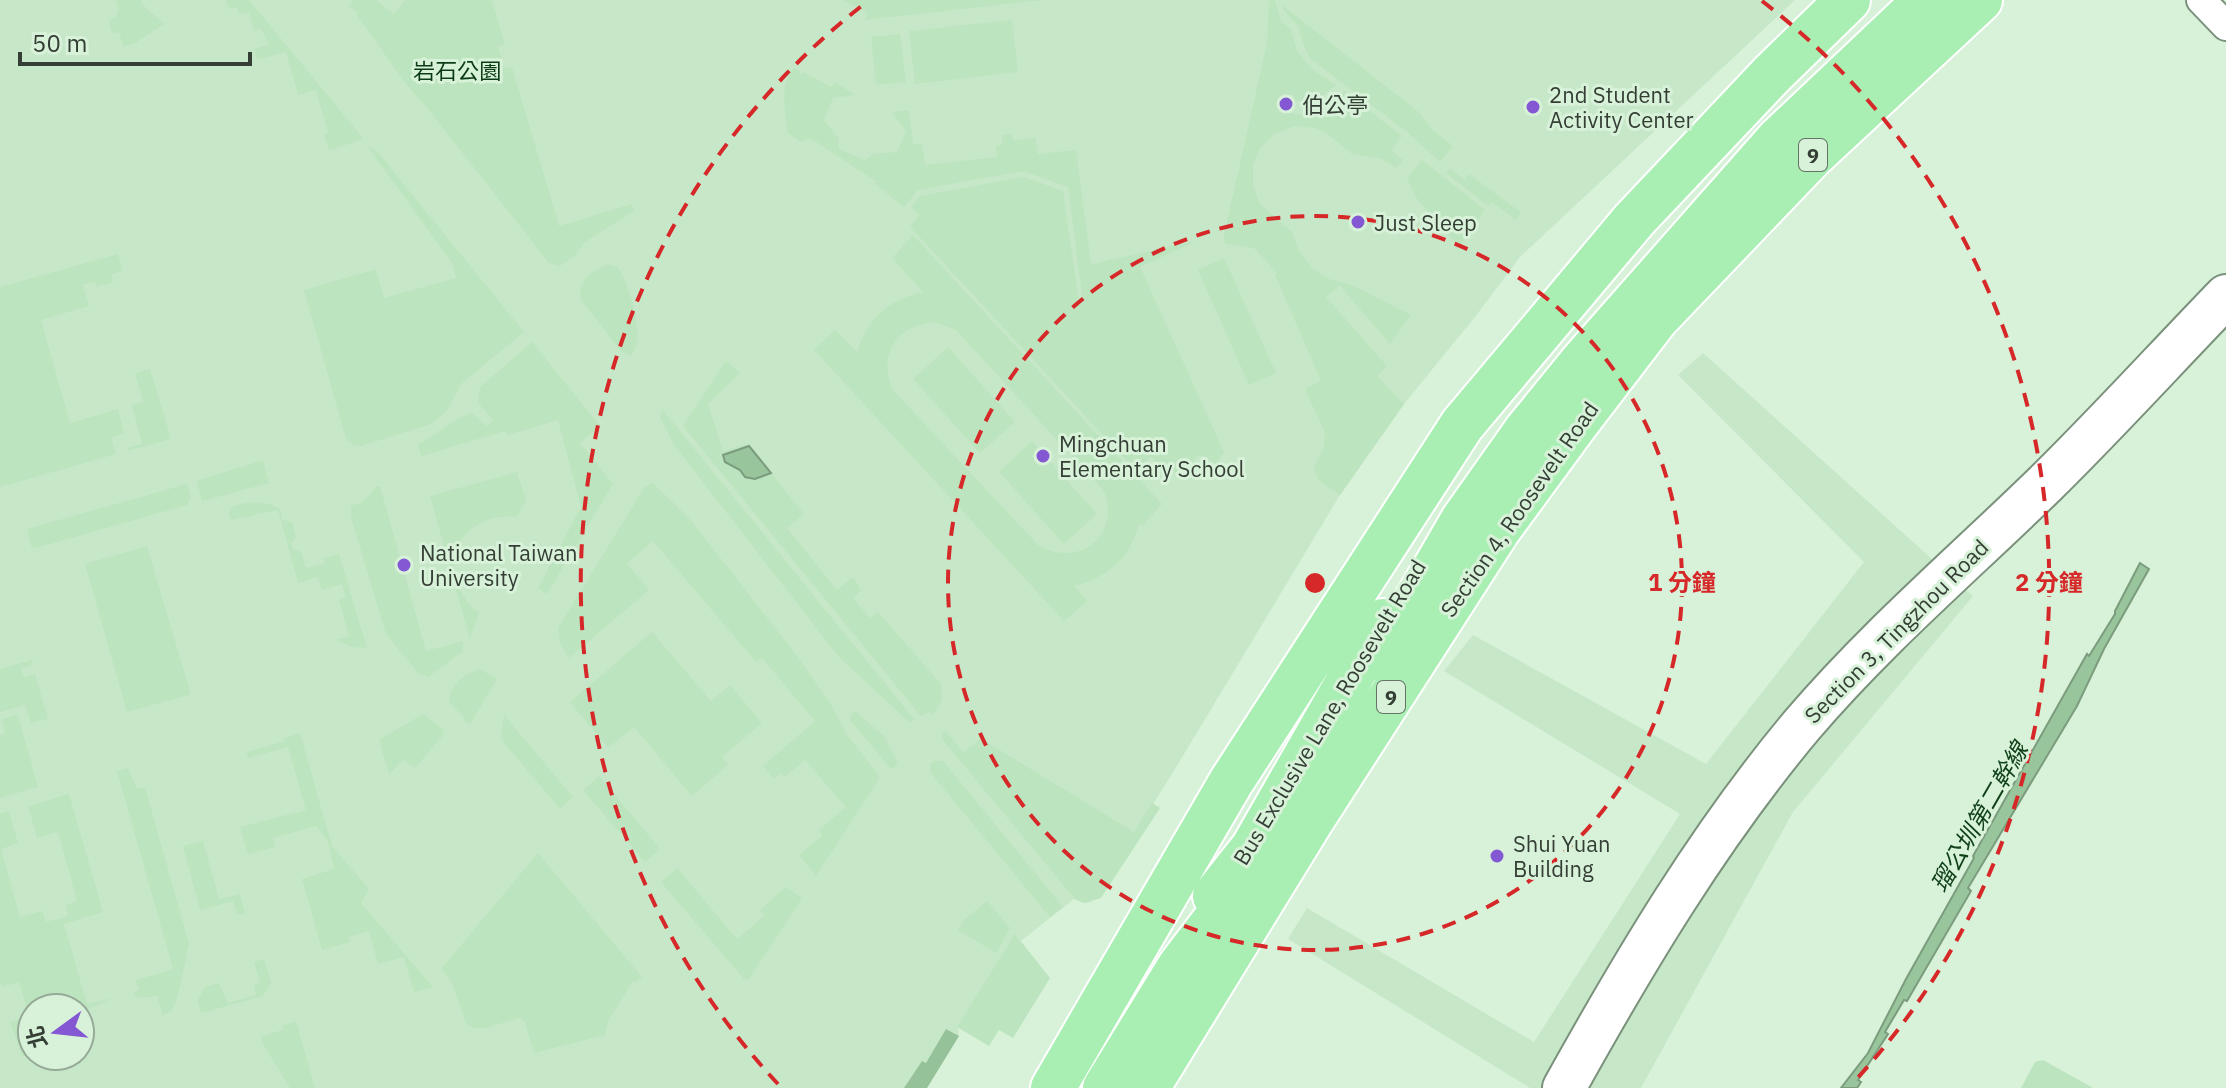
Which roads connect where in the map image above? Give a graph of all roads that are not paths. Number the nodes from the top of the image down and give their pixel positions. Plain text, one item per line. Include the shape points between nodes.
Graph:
1 (1848, 0) edge
2 (1905, 0) edge
3 (1926, 0) edge
4 (1980, 0) edge
5 (2201, 0) edge
6 (2226, 26) edge
7 (2226, 296) edge
8 (1558, 308) junction
9 (1656, 319) junction
10 (1554, 398) junction
11 (1486, 452) junction
12 (1566, 1087) edge
13 (1053, 1088) edge
14 (1088, 1088) edge
15 (1105, 1088) edge
16 (1147, 1088) edge

1 - 8 main road, 9 via 1707,141
2 - 11 main road, Bus Exclusive Lane, Roosevelt Road / 9 via 1728,171 1605,305
3 - 10 main road, Bus Exclusive Lane, Roosevelt Road / 9 via 1778,140
4 - 9 main road, Section 4, Roosevelt Road / 9 via 1811,157
5 - 6 street
7 - 12 street, Section 3, Tingzhou Road via 2048,481 1924,595 1802,725 1734,813 1636,960
8 - 11 main road, Bus Exclusive Lane, Roosevelt Road / 9
8 - 13 main road, 9 via 1462,425 1329,627 1231,782
9 - 10 main road, Bus Exclusive Lane, Roosevelt Road / 9
9 - 16 main road, Section 4, Roosevelt Road / 9 via 1498,530
10 - 15 main road, Bus Exclusive Lane, Roosevelt Road / 9 via 1463,520 1264,855 1180,966
11 - 14 main road, Bus Exclusive Lane, Roosevelt Road / 9 via 1253,848 1167,958

